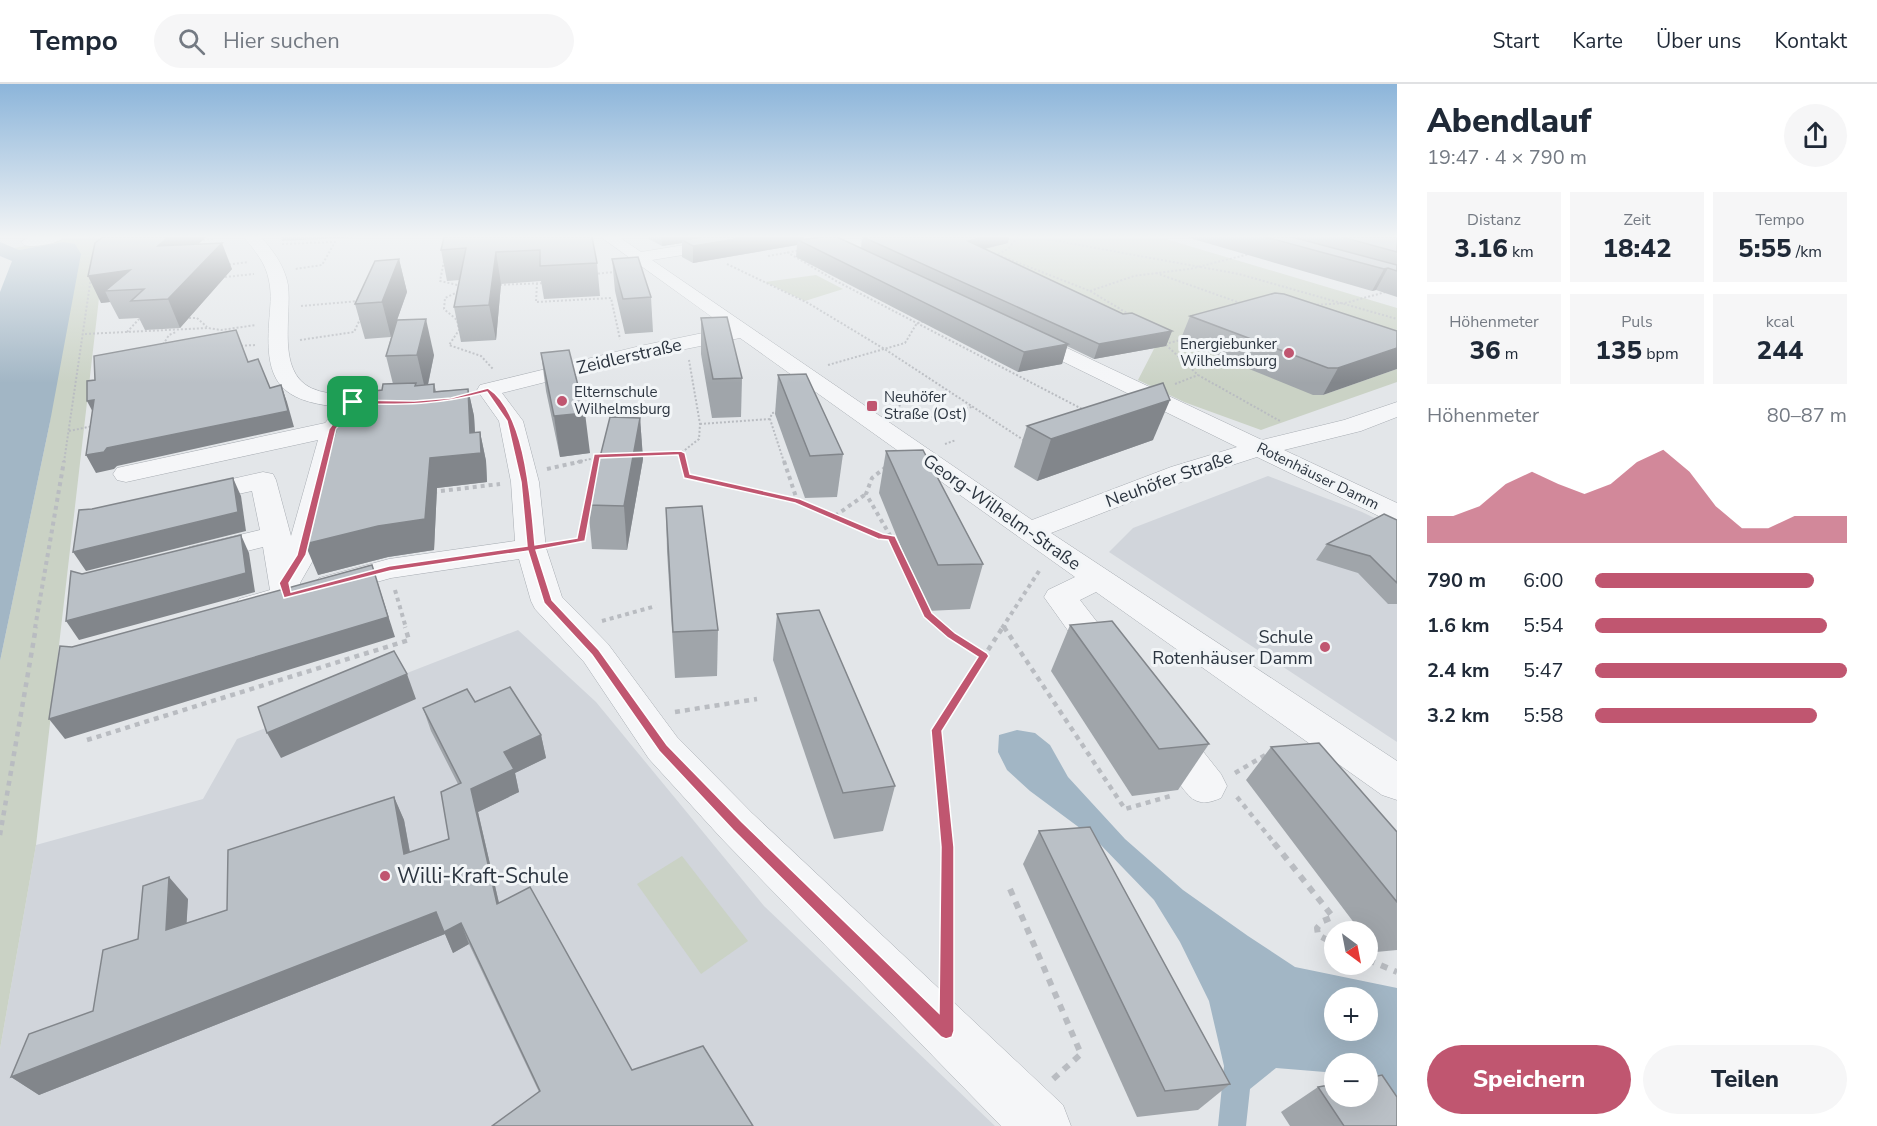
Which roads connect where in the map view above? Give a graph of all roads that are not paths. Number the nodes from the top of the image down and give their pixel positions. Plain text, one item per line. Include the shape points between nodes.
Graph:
1 (279, 286) edge
2 (679, 286) edge
3 (1002, 325) edge
4 (744, 331) junction
5 (1397, 397) edge
6 (353, 402) junction
7 (414, 403) edge
8 (1397, 410) edge
9 (333, 429) junction
10 (1311, 436) junction
11 (1259, 448) junction
12 (126, 474) dead end
13 (172, 501) edge
14 (1397, 514) edge
15 (1029, 531) junction
16 (276, 535) junction
17 (531, 548) junction
18 (174, 561) edge
19 (1098, 578) junction
20 (286, 590) junction
21 (220, 615) edge
22 (1125, 682) edge
23 (1147, 710) edge
24 (1214, 783) road end
25 (1397, 783) edge
26 (1032, 1116) edge

1 - 6 street via 279,358 294,388 304,394
2 - 4 street, Georg-Wilhelm-Straße
3 - 11 street, Rotenhäuser Damm
4 - 15 street, Georg-Wilhelm-Straße
4 - 17 street, Zeidlerstraße via 484,385 511,421 524,478
5 - 10 street, Neuhöfer Straße via 1337,420
6 - 7 street
6 - 9 street
8 - 10 street, Neuhöfer Straße
9 - 12 street
9 - 20 street via 301,555
10 - 11 street, Neuhöfer Straße
11 - 14 street, Rotenhäuser Damm
11 - 15 street, Neuhöfer Straße via 1180,473
13 - 16 street via 263,480
15 - 19 street, Georg-Wilhelm-Straße
16 - 18 street
16 - 20 street
17 - 20 street via 389,568
17 - 26 street via 547,601 596,653 663,748
19 - 22 street via 1060,597
19 - 25 street, Georg-Wilhelm-Straße
20 - 21 street
23 - 24 street

